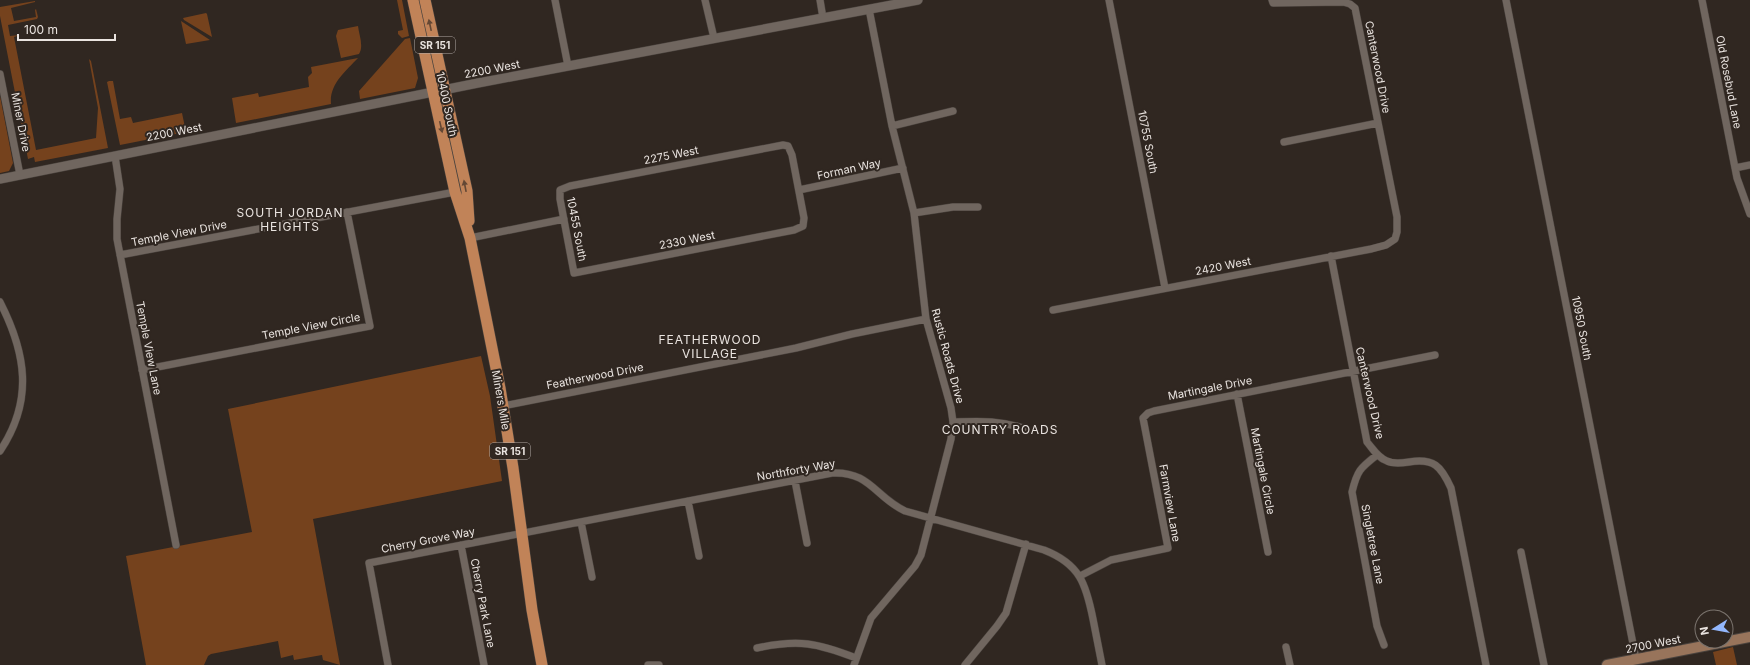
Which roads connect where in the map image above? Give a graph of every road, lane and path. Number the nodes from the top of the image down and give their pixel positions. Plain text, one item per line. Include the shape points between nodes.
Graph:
1 (413, 0) edge
2 (425, 0) edge
3 (555, 0) edge
4 (705, 0) edge
5 (820, 0) edge
6 (918, 0) edge
7 (1109, 0) edge
8 (1272, 0) edge
9 (1506, 0) edge
10 (1702, 0) edge
11 (869, 9) junction
12 (823, 18) junction
13 (714, 38) junction
14 (568, 66) junction
15 (0, 74) edge
16 (445, 90) junction
17 (433, 92) junction
18 (953, 111) dead end
19 (1378, 123) junction
20 (892, 126) junction
21 (1284, 142) dead end
22 (115, 156) junction
23 (448, 162) joint
24 (1750, 165) edge
25 (903, 168) junction
26 (1735, 168) junction
27 (20, 175) junction
28 (0, 179) edge
29 (560, 190) joint
30 (799, 190) junction
31 (455, 192) junction
32 (978, 207) dead end
33 (347, 212) junction
34 (914, 214) junction
35 (1750, 214) edge
36 (564, 219) junction
37 (470, 238) junction
38 (1395, 239) joint
39 (120, 255) junction
40 (1331, 256) junction
41 (574, 273) joint
42 (1165, 288) junction
43 (0, 302) edge
44 (1053, 310) dead end
45 (926, 319) junction
46 (1435, 355) dead end
47 (142, 370) junction
48 (1353, 371) junction
49 (1237, 394) junction
50 (503, 406) junction
51 (1143, 418) joint
52 (953, 422) junction
53 (1028, 430) dead end
54 (0, 451) edge
55 (1377, 455) junction
56 (795, 481) junction
57 (688, 502) junction
58 (931, 518) junction
59 (581, 522) junction
60 (522, 533) junction
61 (807, 543) dead end
62 (1026, 544) junction
63 (176, 545) dead end
64 (461, 545) junction
65 (1268, 552) dead end
66 (1521, 552) dead end
67 (699, 556) dead end
68 (1080, 576) junction
69 (592, 577) dead end
70 (1750, 637) edge
71 (1384, 645) dead end
72 (1286, 647) dead end
73 (757, 648) dead end
74 (1636, 659) junction
75 (855, 662) edge
76 (388, 665) edge
77 (484, 665) edge
78 (542, 665) edge
79 (648, 665) edge
80 (659, 665) edge
81 (965, 665) edge
82 (1102, 665) edge
83 (1290, 665) edge
84 (1486, 665) edge
85 (1544, 665) edge
86 (1607, 665) edge

1 - 17 main road, 10400 South / SR 151
16 -> 2 main road, 10400 South / SR 151
3 - 14 street
4 - 13 street
5 - 12 street
6 - 11 street, 2200 West
7 - 42 street, 10755 South
8 - 19 street, Canterwood Drive via 1273,3 1343,2 1355,8
9 - 74 street, 10950 South
10 - 26 street, Old Rosebud Lane
11 - 12 street, 2200 West
11 - 20 street, Rustic Roads Drive
12 - 13 street, 2200 West
13 - 14 street, 2200 West
14 - 16 street, 2200 West
15 - 27 street, Miner Drive
16 - 17 street, 2200 West
37 -> 16 main road, 10400 South / SR 151 via 466,191
17 - 22 street, 2200 West
17 -> 23 main road, 10400 South / SR 151
18 - 20 street
19 - 21 street
19 - 38 street, Canterwood Drive via 1397,217
20 - 25 street, Rustic Roads Drive
22 - 27 street, 2200 West
22 - 39 street, Temple View Lane via 120,189 116,229
23 - 31 main road, Miners Mile / SR 151
24 - 26 street
25 - 30 street, Forman Way
25 - 34 street, Rustic Roads Drive
26 - 35 street, Old Rosebud Lane via 1740,190
27 - 28 street, 2200 West
29 - 30 street, 2275 West via 570,186 788,146
29 - 36 street, 10455 South
30 - 41 street, 2330 West via 804,218 803,226 794,230
31 - 33 street, Temple View Drive
31 - 37 main road, Miners Mile / SR 151
32 - 34 street via 953,207
33 - 39 street, Temple View Drive
33 - 47 street, Temple View Circle via 370,326
34 - 45 street, Rustic Roads Drive
36 - 37 street
36 - 41 street, 10455 South
37 - 50 main road, Miners Mile / SR 151
38 - 40 street, 2420 West via 1386,246
39 - 47 street, Temple View Lane
40 - 42 street, 2420 West
40 - 48 street, Canterwood Drive
42 - 44 street, 2420 West
43 - 54 street via 17,342 22,373 17,415
45 - 50 street, Featherwood Drive via 796,348
45 - 52 street, Rustic Roads Drive
46 - 48 street, Martingale Drive
47 - 63 street, Temple View Lane
48 - 49 street, Martingale Drive
48 - 55 street, Canterwood Drive via 1367,442
49 - 51 street, Martingale Drive via 1154,411
49 - 65 street, Martingale Circle
50 - 60 main road, Miners Mile / SR 151
51 - 68 street, Farmview Lane via 1168,548 1111,560
52 - 53 street via 998,422
52 - 58 street, Rustic Roads Drive
55 - 71 street, Singletree Lane via 1363,466 1356,476 1352,492 1377,626
55 - 84 street, Canterwood Drive via 1387,462 1403,463 1418,460 1434,463 1444,472 1451,488
56 - 57 street, Northforty Way
56 - 58 street, Northforty Way via 832,473 853,475 872,485 894,506
56 - 61 street
57 - 59 street, Northforty Way
57 - 67 street
58 - 62 street, Northforty Way
58 - 75 street, Rustic Roads Drive via 921,555 915,566 871,618
59 - 60 street, Northforty Way
59 - 69 street
60 - 64 street, Cherry Grove Way
60 - 78 main road, Miners Mile / SR 151
62 - 68 street, Northforty Way via 1055,554 1065,560
62 - 81 street via 1006,613
64 - 76 street, Cherry Grove Way via 369,563
64 - 77 street, Cherry Park Lane
66 - 85 street
68 - 82 street, Northforty Way via 1089,598
70 - 74 main road, 2700 West
72 - 83 street
73 - 75 street via 784,642 807,643
74 - 86 main road, 2700 West
79 - 80 street

